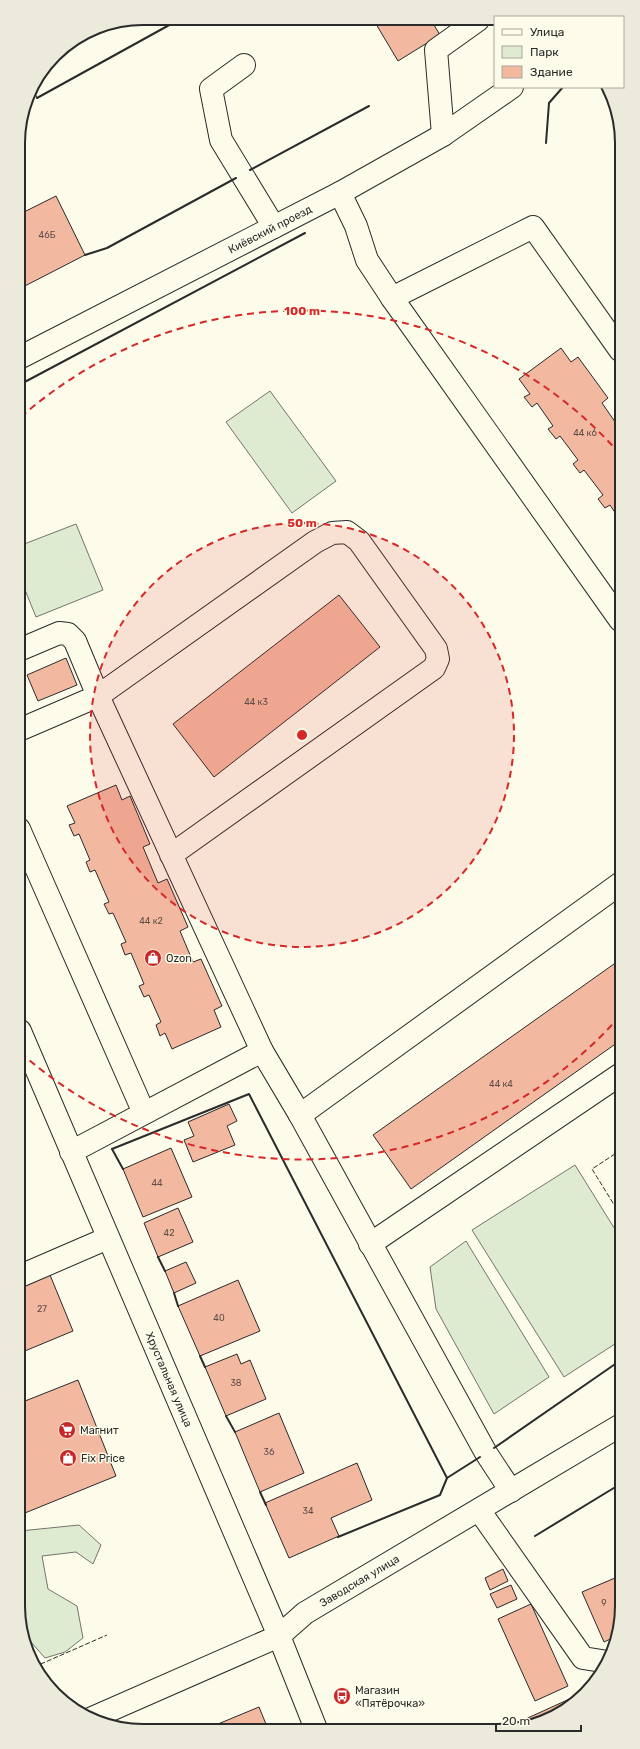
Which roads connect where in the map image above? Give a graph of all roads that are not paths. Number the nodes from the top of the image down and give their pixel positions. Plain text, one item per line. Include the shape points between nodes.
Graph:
1 (471, 25) edge
2 (244, 65) dead end
3 (511, 88) edge
4 (443, 135) junction
5 (340, 193) junction
6 (274, 226) junction
7 (392, 298) junction
8 (615, 343) edge
9 (25, 355) edge
10 (615, 613) edge
11 (25, 647) edge
12 (98, 696) junction
13 (25, 727) edge
14 (25, 843) edge
15 (171, 855) junction
16 (615, 887) edge
17 (25, 1047) edge
18 (262, 1051) junction
19 (615, 1078) edge
20 (144, 1114) junction
21 (300, 1116) junction
22 (71, 1152) junction
23 (108, 1238) junction
24 (370, 1244) junction
25 (25, 1274) edge
26 (615, 1429) edge
27 (511, 1491) junction
28 (479, 1510) junction
29 (279, 1636) junction
30 (601, 1661) edge
31 (99, 1715) edge
32 (314, 1724) edge

1 - 4 main road via 436,50
2 - 6 main road via 211,89 215,111 221,140
3 - 4 main road, Киёвский проезд
4 - 5 main road, Киёвский проезд
5 - 6 main road, Киёвский проезд
5 - 7 main road via 356,226 368,260
6 - 9 main road, Киёвский проезд
7 - 8 main road via 533,227
7 - 10 main road
11 - 12 main road via 59,633 68,634 75,641
12 - 13 main road
12 - 15 main road
12 - 15 main road via 315,542 332,533 347,532 359,541 436,649 438,659 434,668
14 - 20 main road
15 - 18 main road
16 - 21 main road
17 - 22 main road, Хрустальная улица
18 - 20 main road
18 - 21 main road
19 - 24 main road
20 - 22 main road
21 - 24 main road
22 - 23 main road, Хрустальная улица
23 - 25 main road
23 - 29 main road, Хрустальная улица
24 - 27 main road via 486,1453
26 - 27 main road, Заводская улица
27 - 28 main road, Заводская улица
28 - 29 main road, Заводская улица via 305,1613
28 - 30 main road via 582,1658
29 - 31 main road, Заводская улица
29 - 32 main road, Хрустальная улица

